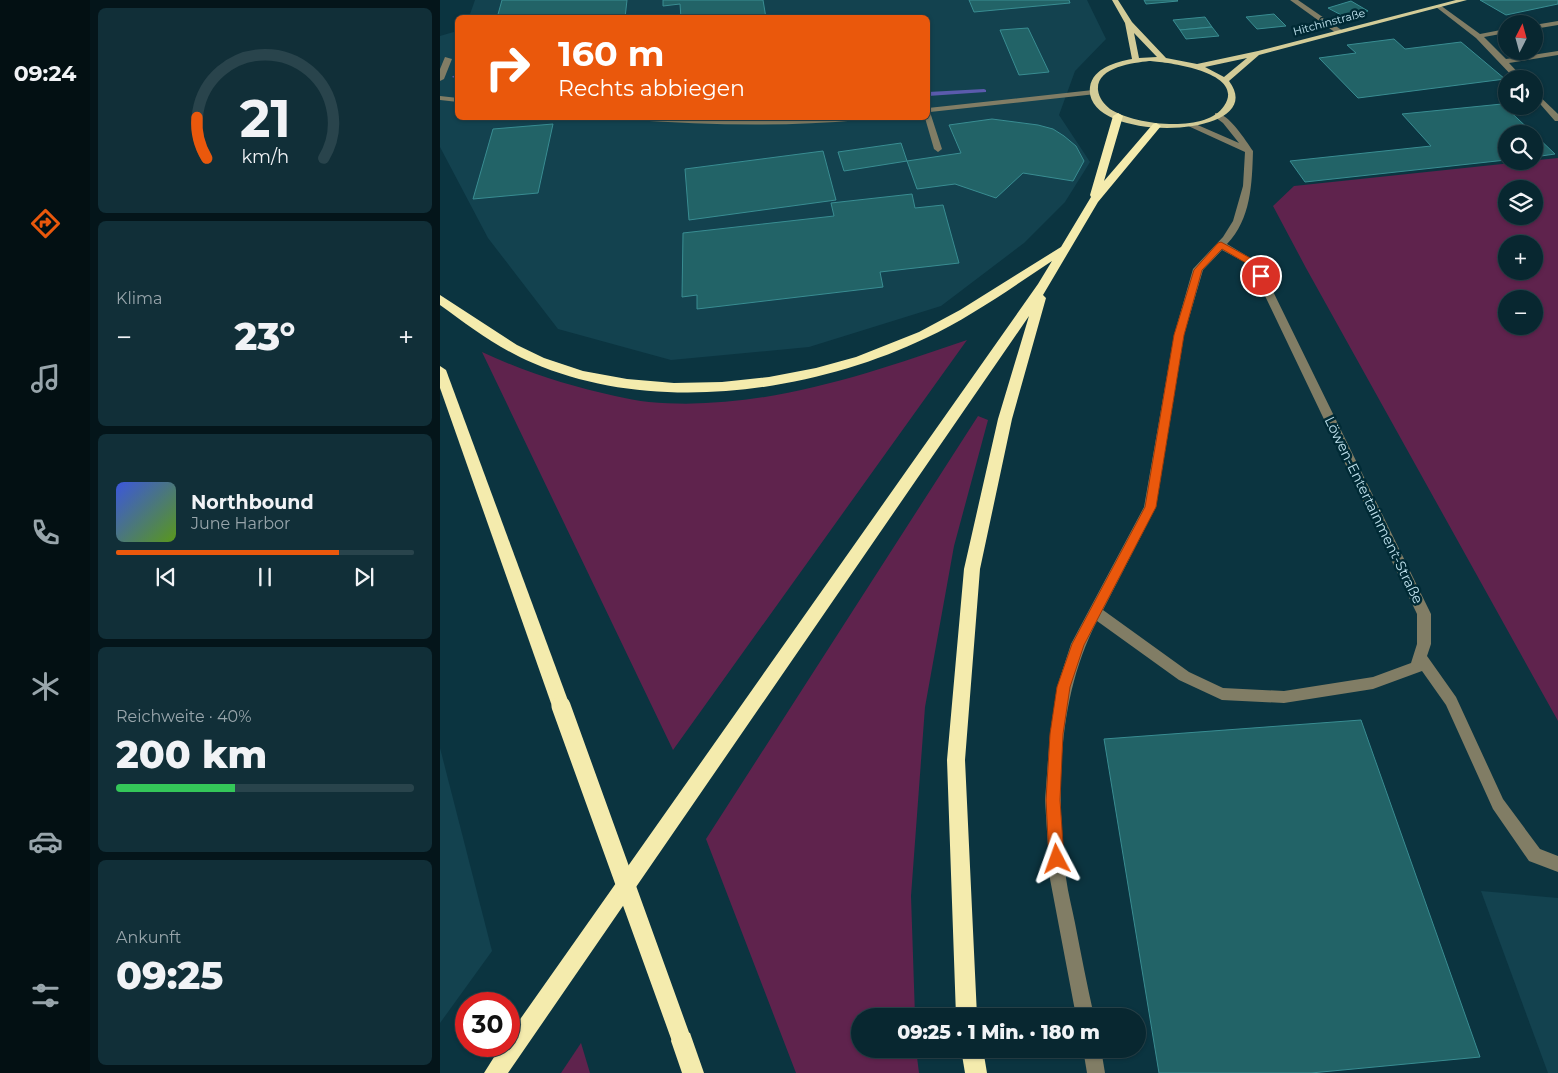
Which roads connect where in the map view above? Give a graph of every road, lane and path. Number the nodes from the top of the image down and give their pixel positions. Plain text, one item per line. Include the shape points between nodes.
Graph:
1 (1115, 0) edge
2 (1293, 0) edge
3 (1464, 0) edge
4 (1438, 6) junction
5 (1129, 23) junction
6 (1558, 23) edge
7 (1543, 26) edge
8 (1339, 31) junction
9 (1498, 32) edge
10 (1479, 36) junction
11 (1258, 53) junction
12 (1558, 53) edge
13 (448, 59) dead end
14 (1163, 60) junction
15 (1136, 61) junction
16 (1504, 62) junction
17 (1197, 66) junction
18 (1512, 70) edge
19 (440, 79) edge
20 (1224, 81) junction
21 (1094, 92) junction
22 (440, 98) edge
23 (455, 100) edge
24 (1543, 103) edge
25 (930, 110) edge
26 (1118, 116) junction
27 (1218, 116) junction
28 (1558, 119) edge
29 (663, 120) edge
30 (823, 120) edge
31 (930, 120) edge
32 (1190, 125) junction
33 (1156, 126) junction
34 (938, 148) dead end
35 (1249, 151) junction
36 (1093, 201) junction
37 (1221, 245) junction
38 (1065, 248) junction
39 (1044, 285) junction
40 (440, 299) edge
41 (440, 370) edge
42 (1094, 611) junction
43 (1420, 657) junction
44 (1558, 864) edge
45 (967, 1008) edge
46 (1083, 1008) edge
47 (974, 1058) edge
48 (1094, 1058) edge
49 (495, 1073) edge
50 (693, 1073) edge
51 (976, 1073) edge
52 (1096, 1073) edge

1 - 5 main road
2 - 8 street
3 - 4 main road, Hitchinstraße
4 - 8 main road, Hitchinstraße
4 - 10 street
5 - 14 main road
5 - 15 main road
6 - 7 street
8 - 11 main road, Hitchinstraße
9 - 10 street
10 - 16 street
11 - 17 main road, Hitchinstraße
11 - 20 main road, Hitchinstraße
12 - 16 street
13 - 19 street
14 - 15 main road
14 - 17 main road
15 - 21 main road via 1104,72 1095,81
16 - 18 street
17 - 20 main road via 1213,72
20 - 27 main road via 1232,99 1228,108
21 - 25 street
21 - 26 main road via 1097,100
22 - 23 street
24 - 28 street
26 - 33 main road
26 - 36 highway
27 - 32 main road
27 - 35 street via 1226,121
29 - 30 street via 768,123
31 - 34 street
32 - 33 main road
32 - 35 street
33 - 36 highway
35 - 37 street via 1244,203 1238,221
36 - 38 highway
37 - 42 street via 1198,270 1179,335 1150,507
37 - 43 street, Löwen-Entertainment-Straße via 1249,261 1266,285 1424,614 1424,644
38 - 39 highway
38 - 40 highway via 980,305 904,344 836,368 799,377 722,386 644,385 572,372 513,349
39 - 45 highway via 1005,419 972,569 956,760
39 - 49 highway
41 - 50 highway, bridge
42 - 43 street via 1184,676 1222,694 1284,697 1373,683 1417,667
42 - 46 street via 1078,644 1064,687 1056,734 1053,800 1058,879
43 - 44 street via 1451,701 1498,804 1535,855
47 - 51 highway
48 - 52 street

